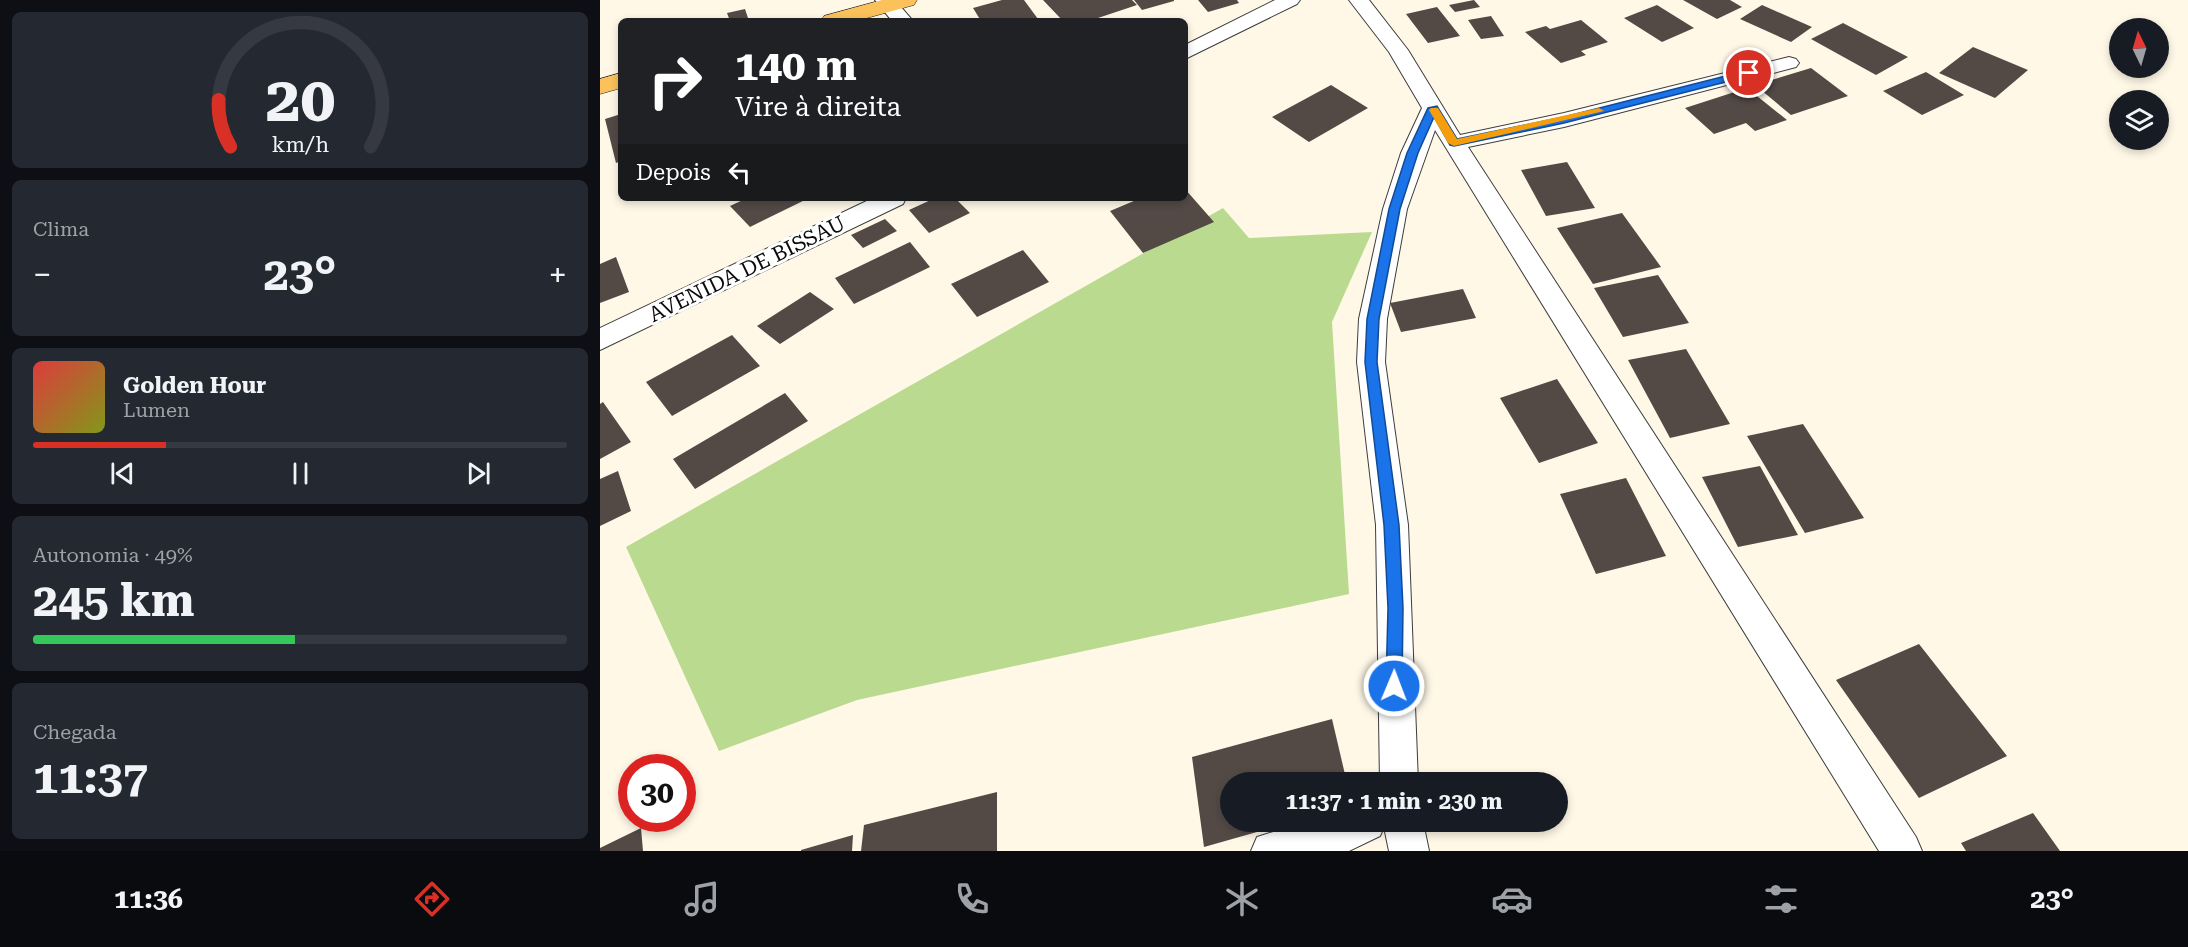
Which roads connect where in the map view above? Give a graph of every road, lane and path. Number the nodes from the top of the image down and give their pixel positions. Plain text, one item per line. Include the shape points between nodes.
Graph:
1 (1290, 0) edge
2 (1359, 0) edge
3 (893, 2) edge
4 (842, 18) edge
5 (901, 18) edge
6 (1188, 51) edge
7 (1789, 63) dead end
8 (618, 81) edge
9 (600, 87) edge
10 (1433, 108) junction
11 (1454, 143) junction
12 (888, 201) edge
13 (600, 340) edge
14 (1399, 772) edge
15 (1345, 832) edge
16 (1405, 832) edge
17 (1271, 851) edge
18 (1408, 851) edge
19 (1902, 851) edge

1 - 6 street
2 - 10 street via 1398,51
3 - 4 main road
3 - 5 street
7 - 11 street via 1564,120
8 - 9 main road
10 - 11 street
10 - 14 street via 1395,209 1373,319 1371,362 1392,525
11 - 19 street
12 - 13 street, AVENIDA DE BISSAU
15 - 17 street
16 - 18 street

